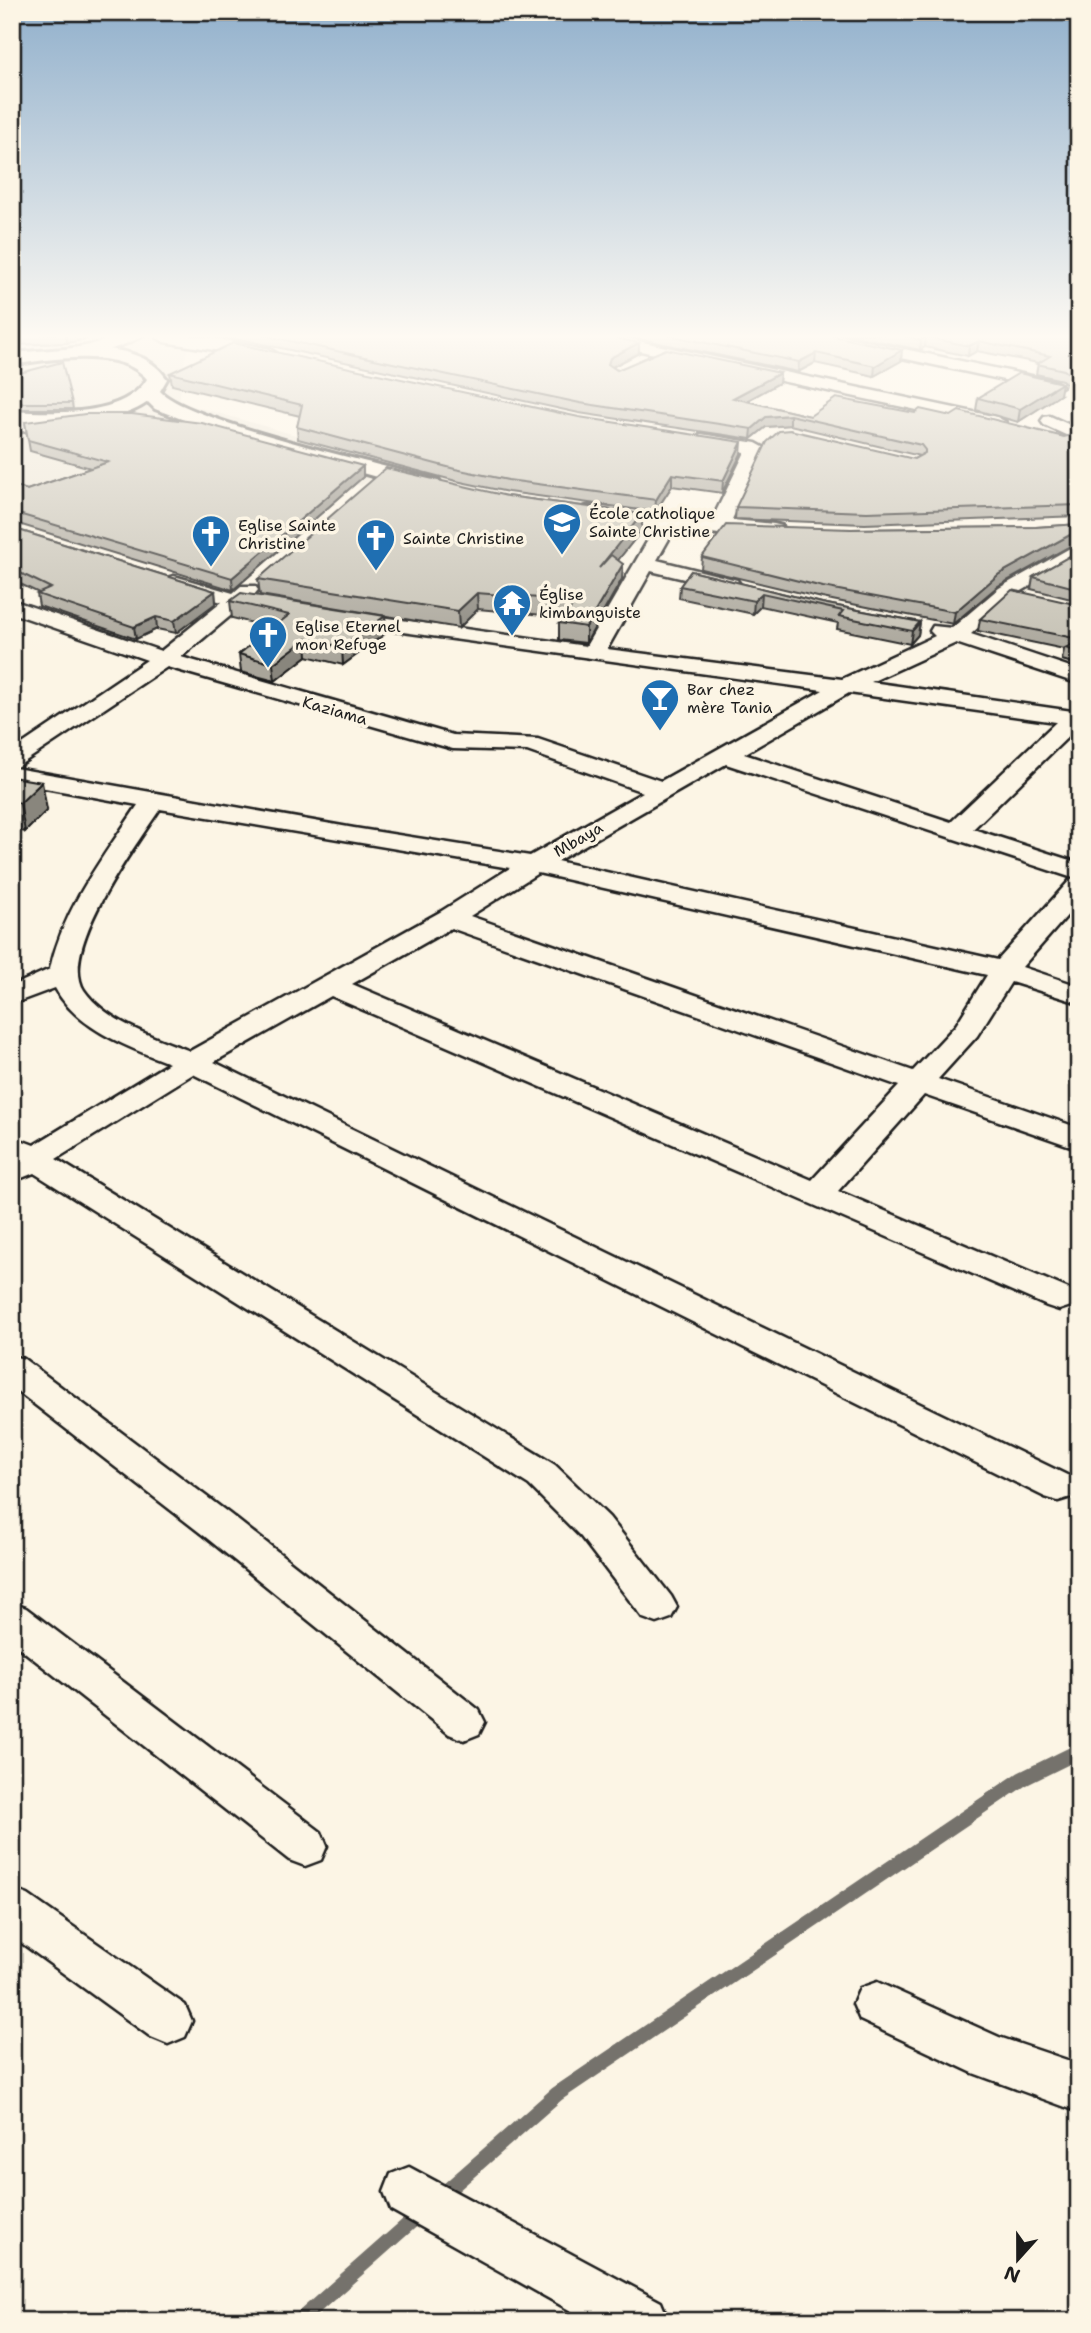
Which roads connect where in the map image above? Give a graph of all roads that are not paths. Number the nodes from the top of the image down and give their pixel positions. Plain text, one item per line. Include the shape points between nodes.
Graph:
1 (279, 443) edge
2 (724, 443) edge
3 (762, 443) edge
4 (756, 448) junction
5 (384, 472) junction
6 (450, 490) edge
7 (363, 491) edge
8 (572, 511) edge
9 (668, 523) junction
10 (718, 528) junction
11 (797, 532) edge
12 (1079, 549) edge
13 (646, 564) junction
14 (268, 573) edge
15 (158, 577) edge
16 (754, 590) edge
17 (1006, 592) junction
18 (1030, 598) edge
19 (236, 600) junction
20 (12, 606) edge
21 (291, 609) edge
22 (319, 614) edge
23 (917, 626) edge
24 (958, 634) junction
25 (594, 652) junction
26 (164, 659) junction
27 (1079, 677) edge
28 (847, 685) junction
29 (1077, 718) edge
30 (726, 756) junction
31 (12, 762) edge
32 (12, 775) edge
33 (662, 790) junction
34 (154, 800) junction
35 (955, 832) junction
36 (534, 864) junction
37 (1079, 872) edge
38 (1079, 886) edge
39 (449, 918) junction
40 (1004, 970) junction
41 (63, 974) junction
42 (328, 984) junction
43 (1079, 995) edge
44 (12, 996) edge
45 (192, 1062) junction
46 (919, 1084) junction
47 (1079, 1139) edge
48 (19, 1158) edge
49 (816, 1196) junction
50 (1059, 1298) dead end
51 (12, 1368) edge
52 (1058, 1487) dead end
53 (657, 1607) dead end
54 (12, 1619) edge
55 (464, 1722) dead end
56 (305, 1846) dead end
57 (12, 1910) edge
58 (877, 2004) dead end
59 (168, 2021) dead end
60 (1079, 2088) edge
61 (409, 2192) dead end
62 (642, 2321) edge

1 - 5 main road
2 - 4 street
3 - 4 street
4 - 10 street
5 - 6 main road
5 - 7 street
8 - 9 main road
9 - 10 main road
9 - 13 street
10 - 11 main road
12 - 17 street, Mbaya
13 - 16 street
13 - 25 street
14 - 19 street
15 - 19 street
17 - 18 street
17 - 24 street, Mbaya
19 - 21 street
19 - 26 street
20 - 26 street, Kaziama
22 - 25 street
23 - 24 street
24 - 27 street
24 - 28 street, Mbaya
25 - 28 street
26 - 31 street
26 - 33 street, Kaziama via 453,742 530,744
28 - 29 street
28 - 30 street, Mbaya
29 - 35 street
30 - 33 street, Mbaya
30 - 35 street
32 - 34 street, Mbaya
33 - 36 street, Mbaya
34 - 36 street, Mbaya
34 - 41 street via 87,903
35 - 37 street
36 - 39 street
36 - 40 street
38 - 40 street
39 - 42 street
39 - 46 street
40 - 43 street
40 - 46 street via 967,1030
41 - 44 street
41 - 45 street via 72,993 94,1016
42 - 45 street
42 - 49 street
45 - 48 street
45 - 52 street
46 - 47 street
46 - 49 street
48 - 53 street via 542,1475 595,1527
49 - 50 street
51 - 55 street
54 - 56 street
57 - 59 street
58 - 60 street via 990,2057
61 - 62 street

